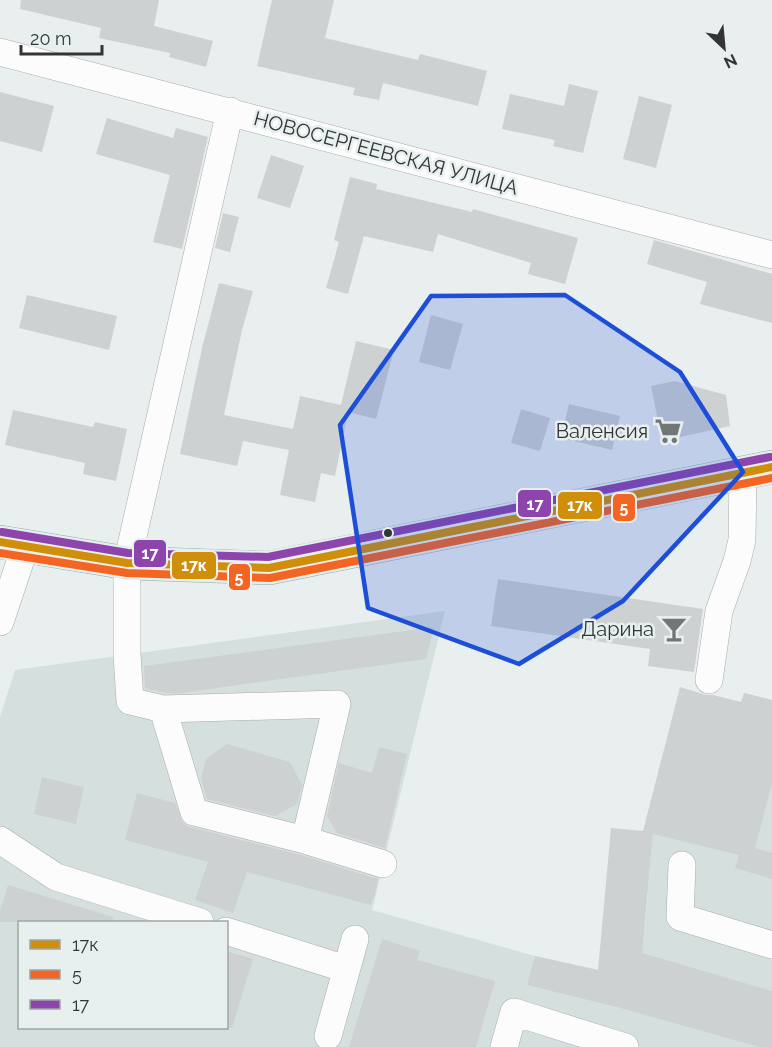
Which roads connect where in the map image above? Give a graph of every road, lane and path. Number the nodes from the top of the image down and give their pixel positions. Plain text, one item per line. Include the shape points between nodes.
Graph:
1 (0, 52) edge
2 (230, 111) junction
3 (772, 255) edge
4 (758, 470) edge
5 (13, 545) edge
6 (127, 563) junction
7 (0, 622) edge
8 (709, 680) dead end
9 (163, 709) junction
10 (0, 840) edge
11 (305, 840) junction
12 (383, 864) dead end
13 (682, 865) dead end
14 (197, 921) edge
15 (228, 932) edge
16 (355, 939) dead end
17 (772, 945) edge
18 (346, 969) junction
19 (328, 1036) dead end
20 (504, 1047) edge
21 (625, 1047) edge

1 - 2 street, НОВОСЕРГЕЕВСКАЯ УЛИЦА
2 - 3 street, НОВОСЕРГЕЕВСКАЯ УЛИЦА
2 - 6 street
4 - 6 main road via 269,568
4 - 8 street via 737,561 719,611
5 - 6 main road
5 - 7 street
6 - 9 street via 130,701
9 - 11 street via 194,812
9 - 11 street via 337,704
10 - 14 street via 56,877
11 - 12 street
13 - 17 street via 680,917
15 - 18 street
16 - 18 street
18 - 19 street
20 - 21 street via 514,1012

